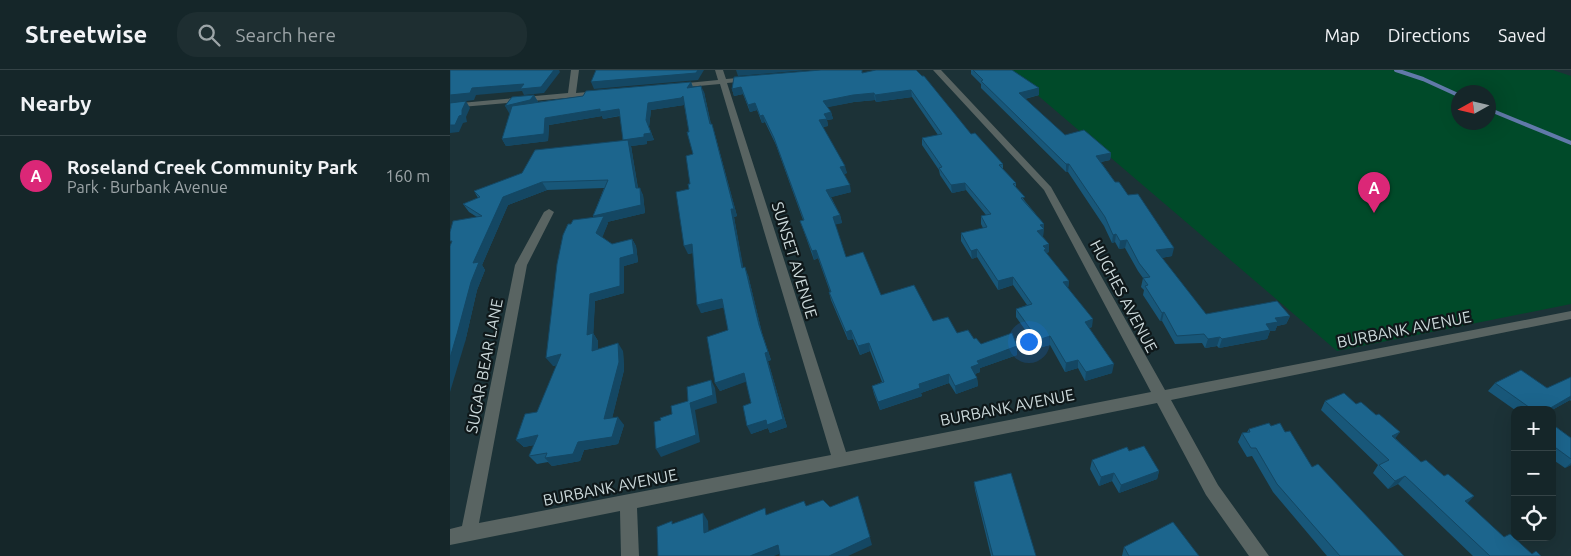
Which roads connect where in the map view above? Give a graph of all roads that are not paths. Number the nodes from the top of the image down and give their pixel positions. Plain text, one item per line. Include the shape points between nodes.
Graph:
1 (575, 70) edge
2 (719, 70) edge
3 (937, 70) edge
4 (760, 78) edge
5 (722, 82) junction
6 (666, 87) edge
7 (610, 92) edge
8 (572, 96) junction
9 (450, 106) edge
10 (549, 212) dead end
11 (1571, 314) edge
12 (1159, 395) junction
13 (840, 459) junction
14 (628, 501) junction
15 (469, 533) junction
16 (450, 537) edge
17 (630, 556) edge
18 (1260, 556) edge

1 - 8 street
2 - 5 street, SUNSET AVENUE
3 - 12 street, HUGHES AVENUE via 1048,189
4 - 5 street
5 - 6 street
5 - 13 street, SUNSET AVENUE
7 - 8 street
8 - 9 street
10 - 15 street, SUGAR BEAR LANE via 522,265
11 - 12 street, BURBANK AVENUE
12 - 13 street, BURBANK AVENUE
12 - 18 street, HUGHES AVENUE via 1212,490
13 - 14 street, BURBANK AVENUE
14 - 15 street, BURBANK AVENUE
14 - 17 street
15 - 16 street, BURBANK AVENUE

